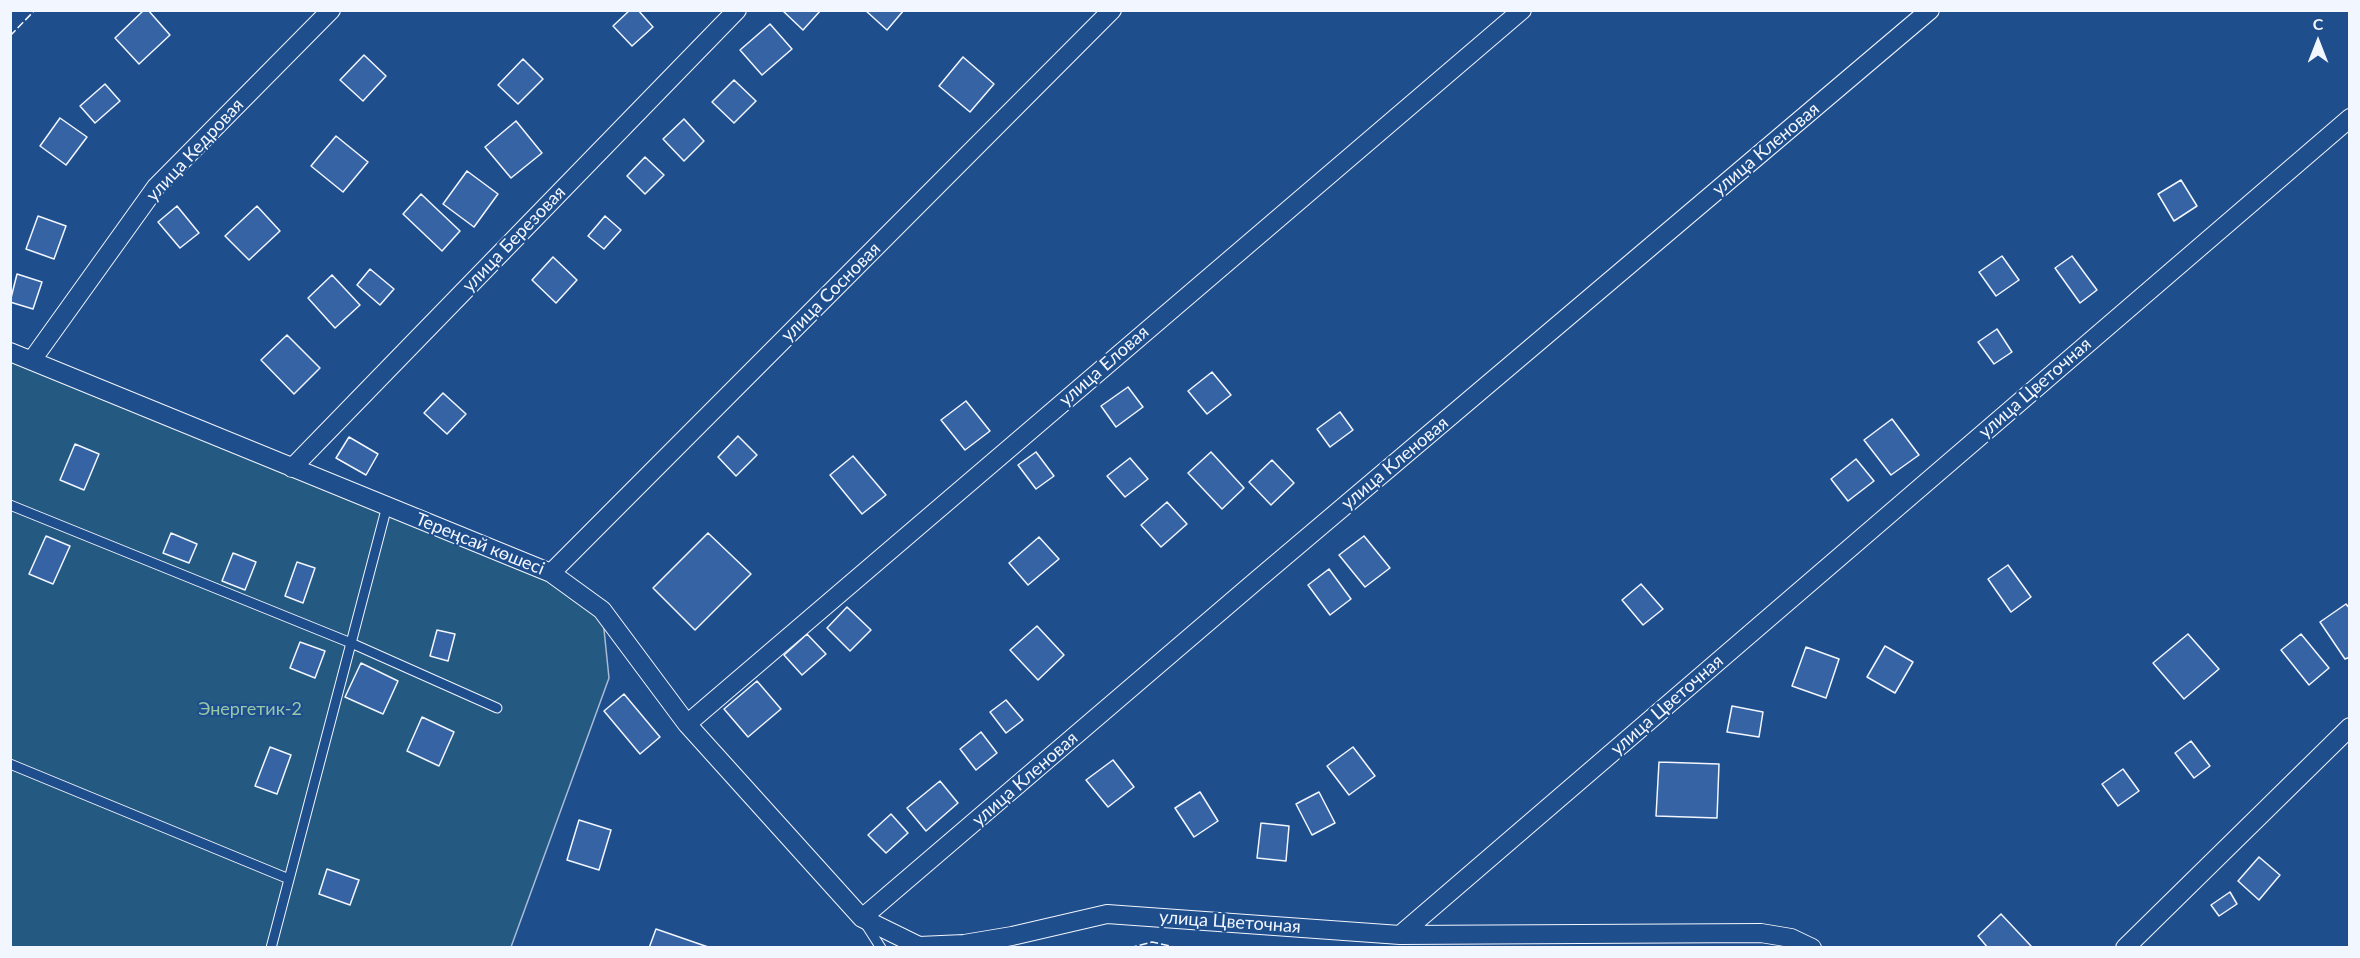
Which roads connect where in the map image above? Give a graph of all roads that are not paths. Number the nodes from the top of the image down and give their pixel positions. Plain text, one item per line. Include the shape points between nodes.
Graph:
1 (331, 10) edge
2 (736, 10) edge
3 (1112, 10) edge
4 (1522, 10) edge
5 (1930, 10) edge
6 (2349, 118) edge
7 (10, 352) edge
8 (32, 360) junction
9 (292, 468) junction
10 (10, 505) edge
11 (387, 506) junction
12 (551, 573) junction
13 (351, 643) junction
14 (497, 708) dead end
15 (687, 724) junction
16 (2349, 727) edge
17 (10, 764) edge
18 (289, 879) junction
19 (862, 918) junction
20 (1400, 935) junction
21 (272, 948) edge
22 (882, 948) edge
23 (1423, 948) edge
24 (1812, 948) edge
25 (2125, 948) edge

1 - 8 street, улица Кедровая via 156,187
2 - 9 street, улица Березовая
3 - 12 street, улица Сосновая
4 - 15 street, улица Еловая
5 - 19 street, улица Кленовая
6 - 20 street, улица Цветочная
7 - 8 street, Тереңсай көшесі
8 - 9 street, Тереңсай көшесі
9 - 11 street, Тереңсай көшесі
10 - 13 lane
11 - 12 street, Тереңсай көшесі
11 - 13 lane
12 - 15 street, Тереңсай көшесі via 602,610
13 - 14 lane
13 - 18 lane
15 - 19 street, Тереңсай көшесі
16 - 25 street
17 - 18 lane
18 - 21 lane
19 - 20 street, улица Цветочная via 919,946 988,940 1107,914
19 - 22 lane
20 - 23 street
20 - 24 street via 1761,933 1791,938

